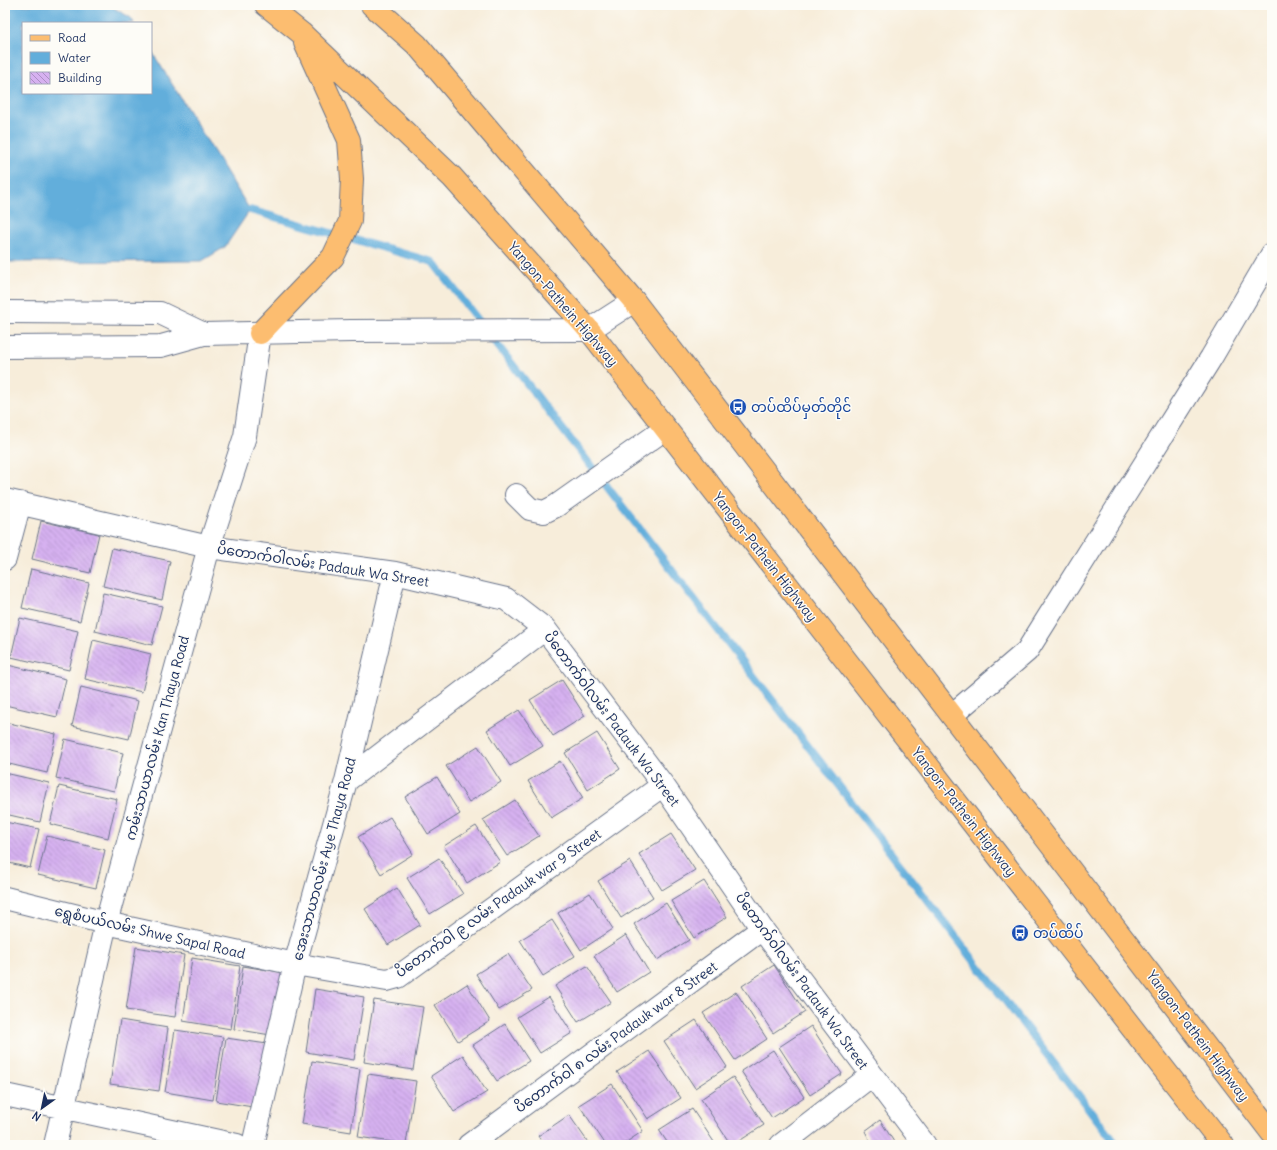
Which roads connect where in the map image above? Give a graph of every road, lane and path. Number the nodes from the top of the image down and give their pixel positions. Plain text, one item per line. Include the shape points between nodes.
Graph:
1 (266, 5) edge
2 (372, 5) edge
3 (301, 33) junction
4 (1272, 254) edge
5 (634, 301) junction
6 (5, 312) edge
7 (589, 330) junction
8 (260, 333) junction
9 (204, 334) junction
10 (5, 347) edge
11 (665, 429) junction
12 (516, 495) dead end
13 (12, 501) edge
14 (209, 547) junction
15 (5, 559) edge
16 (395, 573) junction
17 (546, 629) junction
18 (952, 715) junction
19 (346, 781) junction
20 (663, 785) junction
21 (5, 898) edge
22 (106, 923) junction
23 (762, 929) junction
24 (295, 964) junction
25 (872, 1075) junction
26 (5, 1095) edge
27 (64, 1108) junction
28 (1272, 1133) edge
29 (55, 1145) edge
30 (236, 1145) edge
31 (253, 1145) edge
32 (469, 1145) edge
33 (781, 1145) edge
34 (925, 1145) edge
35 (1223, 1145) edge

1 - 3 main road, Yangon-Pathein Highway
2 - 5 main road, Yangon-Pathein Highway via 417,44
3 - 7 main road, Yangon-Pathein Highway via 452,177
3 - 8 main road via 349,140 352,179 350,221 333,257
4 - 18 street via 1211,358 1027,651
5 - 7 street
5 - 18 main road, Yangon-Pathein Highway
6 - 9 street via 160,313
7 - 8 street
7 - 11 main road, Yangon-Pathein Highway
8 - 9 street
8 - 14 street, ကမ်းသာယာလမ်း Kan Thaya Road via 245,436
9 - 10 street via 161,346
11 - 12 street via 544,512 530,509
11 - 35 main road, Yangon-Pathein Highway
13 - 14 street, ပိတောက်ဝါလမ်း Padauk Wa Street
13 - 15 street
14 - 16 street, ပိတောက်ဝါလမ်း Padauk Wa Street
14 - 22 street, ကမ်းသာယာလမ်း Kan Thaya Road
16 - 17 street, ပိတောက်ဝါလမ်း Padauk Wa Street via 506,599
16 - 19 street, အေးသာယာလမ်း Aye Thaya Road
17 - 19 street
17 - 20 street, ပိတောက်ဝါလမ်း Padauk Wa Street
18 - 28 main road, Yangon-Pathein Highway
19 - 24 street, အေးသာယာလမ်း Aye Thaya Road
20 - 23 street, ပိတောက်ဝါလမ်း Padauk Wa Street
20 - 24 street, ပိတောက်ဝါ ၉ လမ်း Padauk war 9 Street via 398,977 386,980
21 - 22 street, ရွေစံပယ်လမ်း Shwe Sapal Road
22 - 24 street, ရွေစံပယ်လမ်း Shwe Sapal Road
22 - 27 street, ကမ်းသာယာလမ်း Kan Thaya Road
23 - 25 street, ပိတောက်ဝါလမ်း Padauk Wa Street
23 - 32 street, ပိတောက်ဝါ ၈ လမ်း Padauk war 8 Street
24 - 31 street, အေးသာယာလမ်း Aye Thaya Road
25 - 33 street
25 - 34 street, ပိတောက်ဝါလမ်း Padauk Wa Street
26 - 27 street
27 - 29 street, ကမ်းသာယာလမ်း Kan Thaya Road
27 - 30 street

